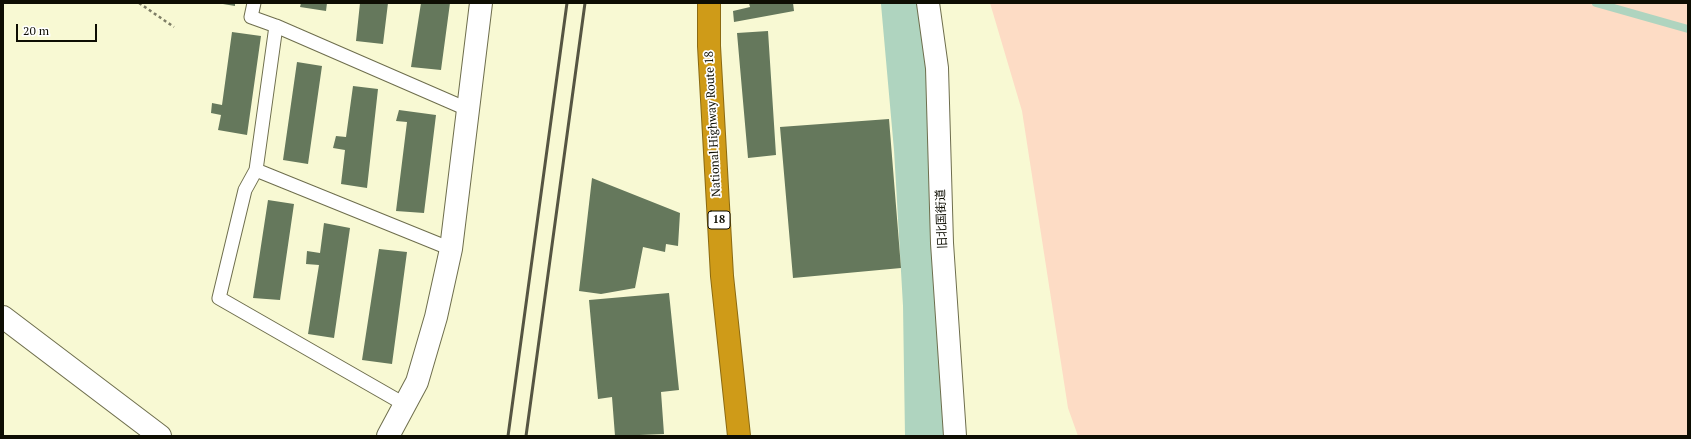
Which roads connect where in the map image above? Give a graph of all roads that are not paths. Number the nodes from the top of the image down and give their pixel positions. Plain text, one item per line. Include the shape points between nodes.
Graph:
1 (254, 3) edge
2 (480, 3) edge
3 (709, 3) edge
4 (928, 3) edge
5 (276, 26) junction
6 (467, 109) junction
7 (256, 170) junction
8 (451, 249) junction
9 (3, 317) edge
10 (404, 404) junction
11 (160, 436) edge
12 (388, 436) edge
13 (739, 436) edge
14 (955, 436) edge

1 - 5 lane via 251,17
2 - 6 street
3 - 13 highway, National Highway Route 18 / 18 via 722,276
4 - 14 street, 旧北国街道 via 937,68 942,243
5 - 6 lane
5 - 7 lane
6 - 8 street
7 - 8 lane
7 - 10 lane via 245,190 219,298
8 - 10 street via 436,317 417,382
9 - 11 street
10 - 12 street

